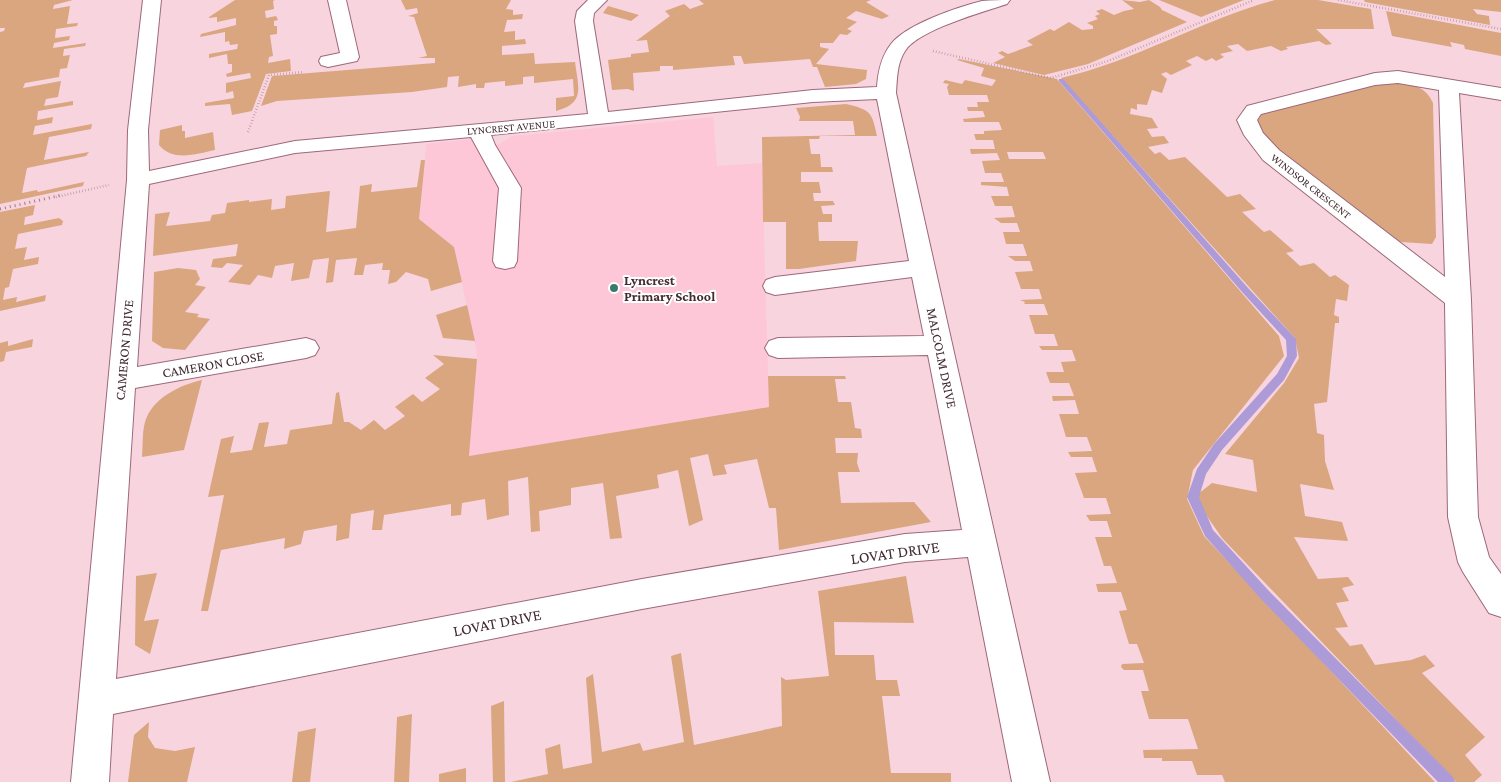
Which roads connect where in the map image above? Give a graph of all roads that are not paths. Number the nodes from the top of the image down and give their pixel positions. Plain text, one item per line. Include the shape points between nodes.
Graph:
1 (152, 0) edge
2 (337, 0) edge
3 (598, 0) edge
4 (1001, 0) edge
5 (328, 61) dead end
6 (1449, 85) junction
7 (886, 93) junction
8 (1501, 94) edge
9 (599, 119) junction
10 (479, 130) junction
11 (127, 181) junction
12 (505, 261) dead end
13 (923, 267) junction
14 (775, 286) dead end
15 (1458, 300) junction
16 (939, 345) junction
17 (306, 348) dead end
18 (778, 348) dead end
19 (121, 380) junction
20 (979, 542) junction
21 (1501, 602) edge
22 (97, 700) junction
23 (90, 782) edge
24 (1031, 782) edge

1 - 11 street, CAMERON DRIVE via 138,130
2 - 5 street via 350,58
3 - 9 street via 586,11 584,22
4 - 7 street, MALCOLM DRIVE via 930,28 900,44 887,74
6 - 8 street, WINDSOR CRESCENT
6 - 15 street
6 - 15 street, WINDSOR CRESCENT via 1398,77 1375,79 1254,110 1247,120 1254,135 1271,154
7 - 9 street, LYNCREST AVENUE via 813,96
7 - 13 street, MALCOLM DRIVE
9 - 10 street, LYNCREST AVENUE
10 - 11 street, LYNCREST AVENUE via 295,147
10 - 12 street via 484,145 510,188
11 - 19 street, CAMERON DRIVE
13 - 14 street
13 - 16 street, MALCOLM DRIVE
15 - 21 street via 1463,517 1474,562
16 - 18 street
16 - 20 street, MALCOLM DRIVE
17 - 19 street, CAMERON CLOSE
19 - 22 street, CAMERON DRIVE
20 - 22 street, LOVAT DRIVE via 905,548 642,594
20 - 24 street, MALCOLM DRIVE
22 - 23 street

